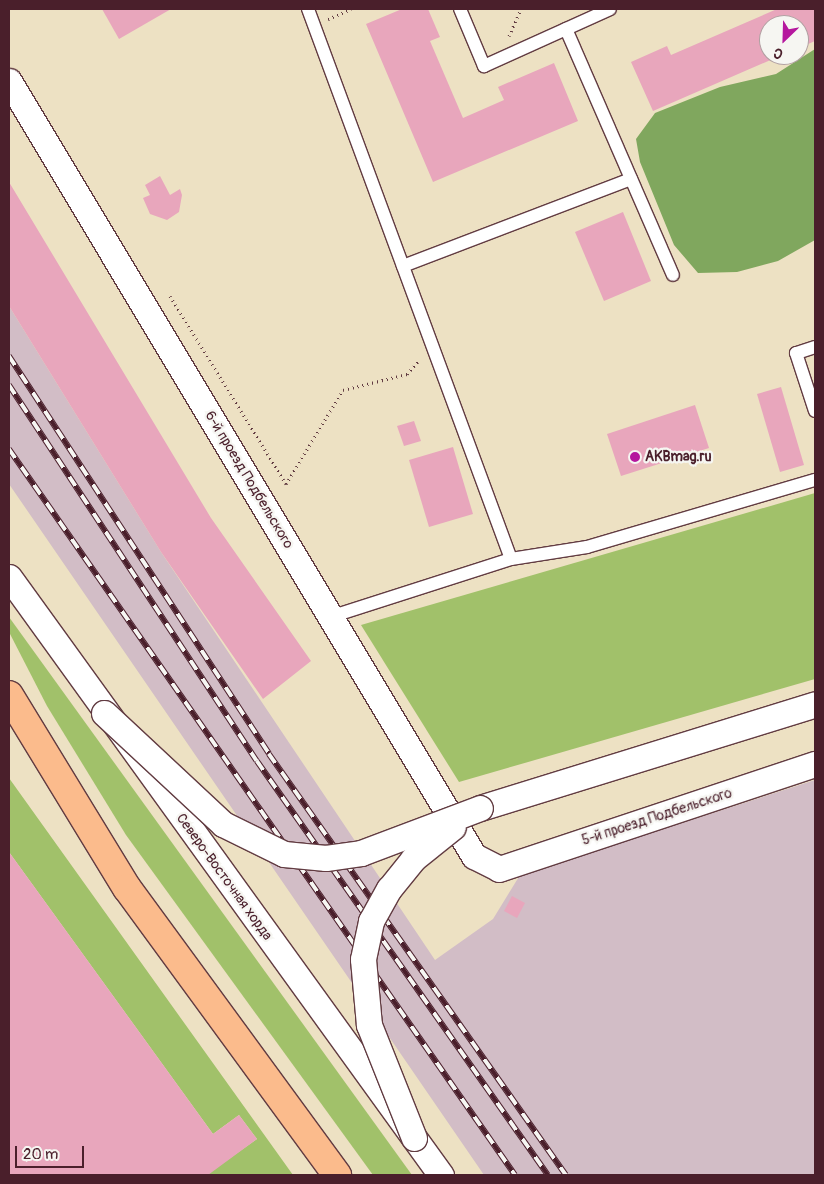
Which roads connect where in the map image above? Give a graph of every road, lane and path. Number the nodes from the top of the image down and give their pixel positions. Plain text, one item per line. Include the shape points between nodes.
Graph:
1 (308, 9) edge
2 (460, 9) edge
3 (610, 9) edge
4 (566, 29) junction
5 (9, 81) edge
6 (631, 179) junction
7 (403, 266) junction
8 (673, 275) dead end
9 (170, 296) dead end
10 (432, 346) junction
11 (815, 346) edge
12 (815, 411) edge
13 (815, 480) edge
14 (511, 559) junction
15 (9, 577) edge
16 (330, 617) junction
17 (9, 695) edge
18 (813, 705) edge
19 (104, 713) junction
20 (815, 764) edge
21 (480, 808) junction
22 (499, 869) joint
23 (414, 1138) junction
24 (337, 1175) edge
25 (441, 1175) edge

1 - 7 lane
2 - 4 lane via 484,66
3 - 4 lane
4 - 6 lane
5 - 16 street, 6-й проезд Подбельского
6 - 7 lane
6 - 8 lane
7 - 10 lane
9 - 10 path via 286,484 343,390 407,374
10 - 14 lane
11 - 12 lane via 796,353
13 - 14 lane via 587,547
14 - 16 lane
15 - 19 street, Северо-Восточная хорда
16 - 22 street, 6-й проезд Подбельского via 474,856
17 - 24 main road via 127,888
18 - 21 street
19 - 21 street, bridge via 223,824 284,854 326,858 361,853
19 - 23 street, Северо-Восточная хорда, bridge
20 - 22 street, 5-й проезд Подбельского
21 - 23 street, bridge via 401,872 380,902 366,939 363,981 369,1025
23 - 25 street, Северо-Восточная хорда

